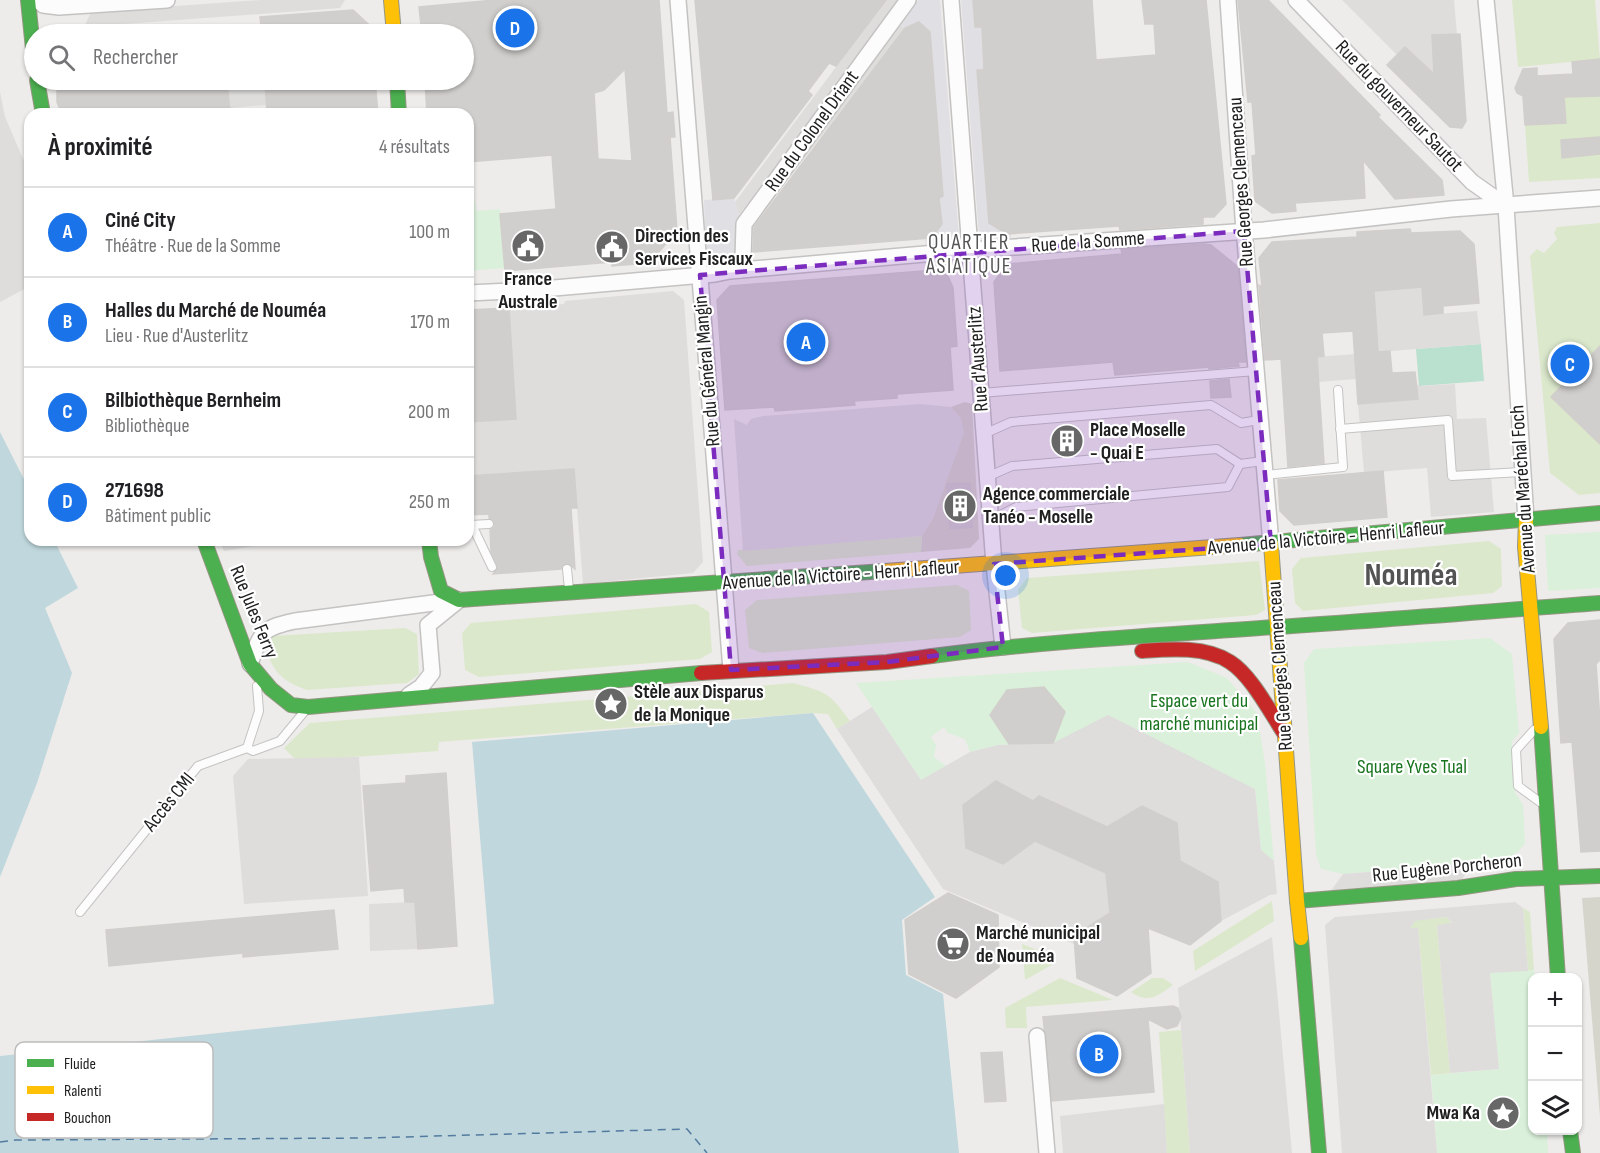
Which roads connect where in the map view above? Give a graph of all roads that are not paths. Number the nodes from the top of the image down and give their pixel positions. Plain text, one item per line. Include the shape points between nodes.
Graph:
1 (28, 0) edge
2 (38, 0) edge
3 (167, 0) edge
4 (391, 0) edge
5 (678, 0) edge
6 (908, 0) edge
7 (951, 0) edge
8 (1228, 0) edge
9 (1296, 0) edge
10 (1486, 0) edge
11 (30, 24) edge
12 (393, 24) edge
13 (39, 90) edge
14 (398, 90) edge
15 (42, 108) edge
16 (399, 108) edge
17 (1600, 198) edge
18 (1506, 206) junction
19 (1245, 231) junction
20 (970, 250) junction
21 (740, 270) junction
22 (700, 275) junction
23 (474, 292) edge
24 (1256, 371) junction
25 (1338, 390) dead end
26 (981, 393) junction
27 (1259, 420) junction
28 (1340, 429) junction
29 (984, 434) junction
30 (1240, 464) junction
31 (1264, 468) junction
32 (1521, 472) junction
33 (987, 477) junction
34 (1600, 513) edge
35 (991, 520) junction
36 (1526, 520) junction
37 (489, 524) dead end
38 (474, 525) edge
39 (474, 533) edge
40 (1270, 544) junction
41 (206, 546) edge
42 (430, 546) edge
43 (994, 564) junction
44 (492, 567) dead end
45 (567, 569) dead end
46 (724, 583) junction
47 (570, 594) junction
48 (459, 600) junction
49 (1600, 603) edge
50 (1532, 608) junction
51 (1277, 627) junction
52 (1003, 646) junction
53 (1126, 652) dead end
54 (1013, 661) dead end
55 (887, 662) junction
56 (250, 664) junction
57 (731, 670) junction
58 (405, 699) junction
59 (308, 707) junction
60 (1541, 723) junction
61 (1285, 735) junction
62 (247, 748) junction
63 (1546, 806) junction
64 (1600, 876) edge
65 (1552, 878) junction
66 (1297, 901) junction
67 (80, 912) dead end
68 (1558, 973) edge
69 (1037, 1036) dead end
70 (1571, 1135) edge
71 (1047, 1153) edge
72 (1319, 1153) edge
73 (1573, 1153) edge

1 - 11 main road
2 - 3 street via 43,5 59,7
4 - 12 main road
5 - 22 street, Rue du Général Mangin
6 - 21 street, Rue du Colonel Driant via 744,224
7 - 20 street, Rue d'Austerlitz
8 - 19 street, Rue Georges Clemenceau
9 - 18 street, Rue du gouverneur Sautot via 1473,182
10 - 18 street, Avenue du Maréchal Foch
13 - 15 main road
14 - 16 main road
17 - 18 street, Rue de la Somme
18 - 19 street, Rue de la Somme
18 - 32 street, Avenue du Maréchal Foch
19 - 20 street, Rue de la Somme
19 - 24 street, Rue Georges Clemenceau
20 - 21 street, Rue de la Somme
20 - 26 street, Rue d'Austerlitz
21 - 22 street, Rue de la Somme
22 - 23 street, Rue de la Somme
22 - 46 street, Rue du Général Mangin
24 - 26 lane
24 - 27 street, Rue Georges Clemenceau
25 - 28 lane
26 - 29 street, Rue d'Austerlitz
27 - 29 lane via 1241,423 1211,405 1011,422
27 - 31 street, Rue Georges Clemenceau
28 - 31 lane via 1343,467
28 - 32 lane via 1448,420 1452,476
29 - 33 street, Rue d'Austerlitz
30 - 31 lane
30 - 33 lane via 1217,449 1012,466
30 - 35 lane via 1227,487 1016,507
31 - 40 street, Rue Georges Clemenceau
32 - 36 street, Avenue du Maréchal Foch
33 - 35 street, Rue d'Austerlitz
34 - 36 main road, Avenue de la Victoire - Henri Lafleur
35 - 43 street, Rue d'Austerlitz
36 - 40 main road, Avenue de la Victoire - Henri Lafleur
36 - 50 main road, Avenue du Maréchal Foch
37 - 38 lane
39 - 44 lane
40 - 43 main road, Avenue de la Victoire - Henri Lafleur
40 - 51 main road, Rue Georges Clemenceau
41 - 56 main road, Rue Jules Ferry
42 - 48 main road via 441,591
43 - 46 main road, Avenue de la Victoire - Henri Lafleur
43 - 52 street, Rue d'Austerlitz
45 - 47 lane
46 - 47 main road, Avenue de la Victoire - Henri Lafleur
46 - 57 street, Rue du Général Mangin
47 - 48 main road, Avenue de la Victoire - Henri Lafleur
48 - 56 street, Avenue de la Victoire - Henri Lafleur via 274,625 260,636
48 - 58 street via 428,625 432,673
49 - 50 main road
50 - 51 main road
50 - 60 main road, Avenue du Maréchal Foch
51 - 52 main road
51 - 61 main road, Rue Georges Clemenceau
52 - 55 main road
53 - 61 main road via 1191,650 1230,662
54 - 55 main road
55 - 57 main road
56 - 59 main road, Rue Jules Ferry via 291,705
56 - 62 lane via 259,711
57 - 58 main road
58 - 59 main road
59 - 62 lane, Accès CMI via 280,741 253,751
60 - 63 main road, Avenue du Maréchal Foch
60 - 63 lane via 1516,750 1518,786
61 - 66 main road, Rue Georges Clemenceau
62 - 67 lane, Accès CMI via 198,766
63 - 65 main road, Avenue du Maréchal Foch
64 - 65 main road, Rue Eugène Porcheron
65 - 66 main road, Rue Eugène Porcheron
65 - 68 main road, Avenue du Maréchal Foch
66 - 72 main road, Rue Georges Clemenceau
69 - 71 street
70 - 73 main road

